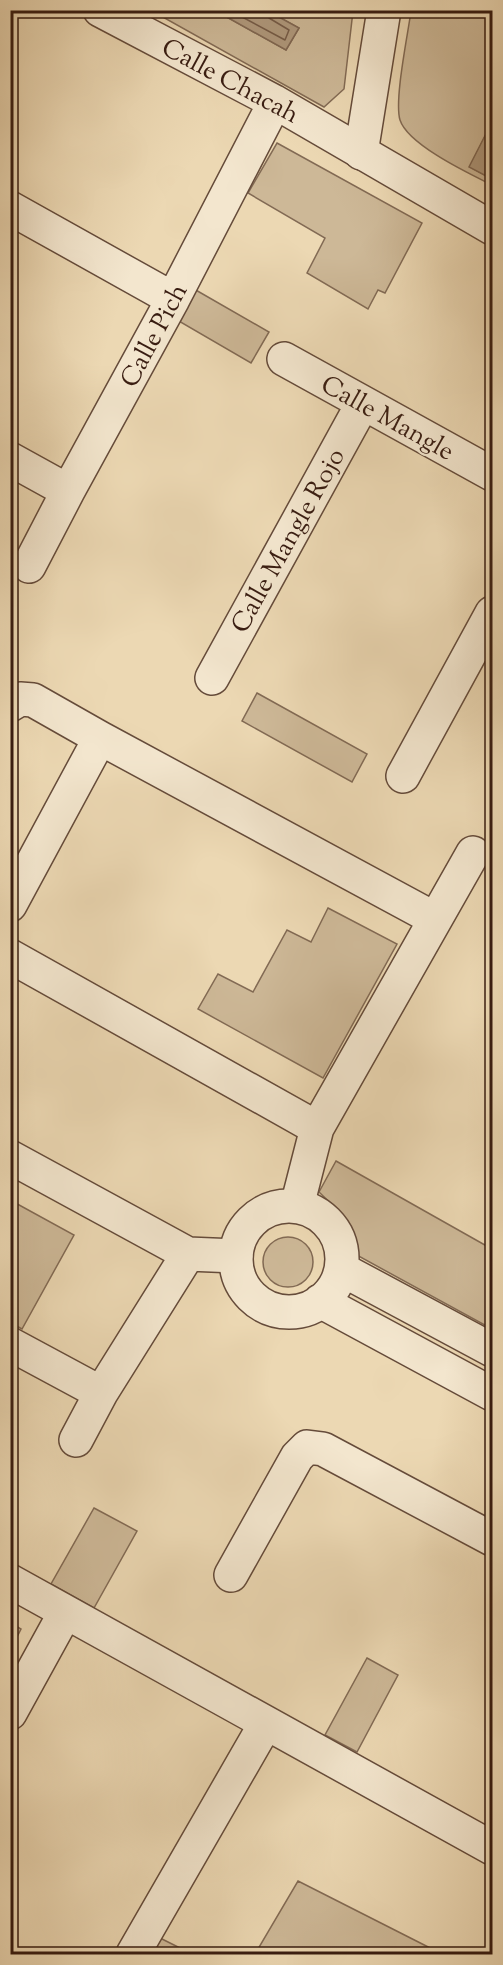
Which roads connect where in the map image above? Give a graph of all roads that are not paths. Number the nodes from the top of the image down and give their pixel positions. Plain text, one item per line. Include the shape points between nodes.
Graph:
1 (100, 10) edge
2 (384, 10) edge
3 (275, 102) junction
4 (361, 153) junction
5 (10, 208) edge
6 (492, 228) edge
7 (173, 299) junction
8 (284, 359) dead end
9 (363, 403) junction
10 (10, 459) edge
11 (492, 474) edge
12 (68, 491) junction
13 (29, 566) dead end
14 (492, 612) edge
15 (212, 678) dead end
16 (10, 705) edge
17 (100, 738) junction
18 (403, 776) dead end
19 (473, 853) dead end
20 (10, 905) edge
21 (435, 918) junction
22 (10, 956) edge
23 (317, 1128) junction
24 (10, 1157) edge
25 (297, 1206) junction
26 (188, 1254) junction
27 (236, 1256) junction
28 (341, 1269) junction
29 (320, 1301) junction
30 (10, 1344) edge
31 (492, 1350) edge
32 (100, 1393) junction
33 (492, 1394) edge
34 (76, 1440) dead end
35 (492, 1539) edge
36 (231, 1575) dead end
37 (10, 1581) edge
38 (65, 1613) junction
39 (10, 1713) edge
40 (266, 1723) junction
41 (492, 1848) edge
42 (133, 1954) edge

1 - 3 street, Calle Chacah
2 - 4 street
3 - 4 street, Calle Chacah
3 - 7 street, Calle Pich
4 - 6 street, Calle Chacah
5 - 7 street
7 - 12 street, Calle Pich
8 - 9 street, Calle Mangle
9 - 11 street, Calle Mangle
9 - 15 street, Calle Mangle Rojo
10 - 12 street
12 - 13 street, Calle Pich
14 - 18 street
16 - 17 street via 20,699 33,700
17 - 20 street
17 - 21 street
19 - 21 street
21 - 23 street
22 - 23 street
23 - 25 street
24 - 26 street
25 - 27 street via 279,1206 262,1212 239,1239
25 - 28 street via 327,1222 337,1236 342,1252
26 - 27 street
26 - 32 street
27 - 29 street via 238,1273 256,1301 288,1311 305,1309
28 - 29 street via 337,1281
28 - 31 street
29 - 33 street
30 - 32 street
32 - 34 street
35 - 36 street via 323,1449 307,1448 297,1457
37 - 38 street
38 - 39 street
38 - 40 street
40 - 41 street
40 - 42 street

